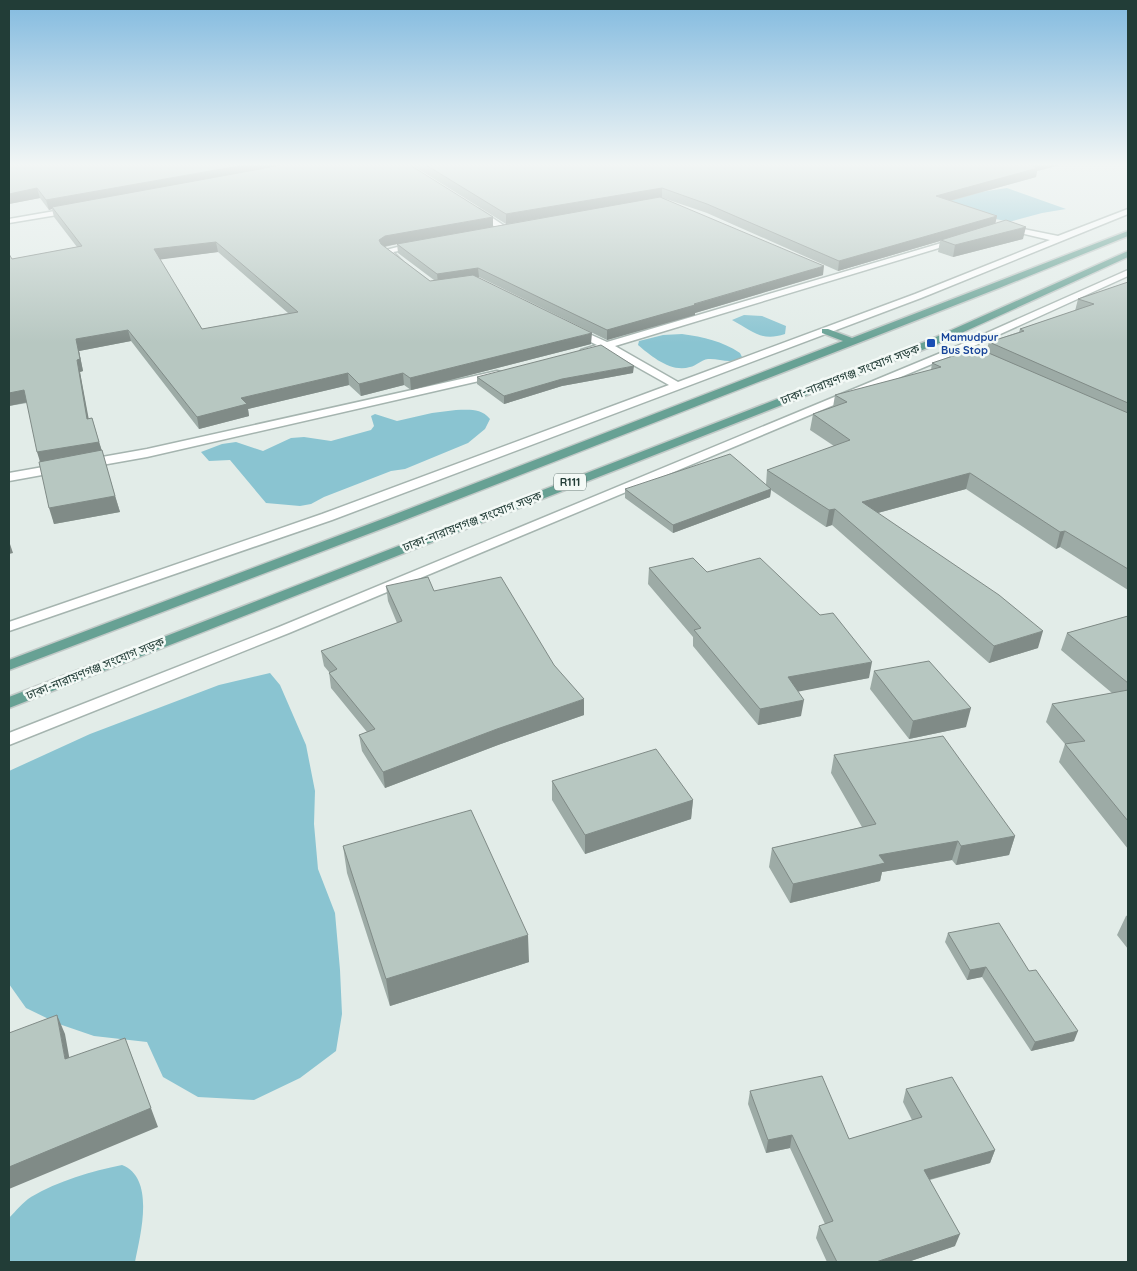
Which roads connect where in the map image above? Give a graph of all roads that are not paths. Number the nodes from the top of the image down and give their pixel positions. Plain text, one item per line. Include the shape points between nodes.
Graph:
1 (503, 224) edge
2 (1095, 224) edge
3 (996, 229) edge
4 (1128, 233) edge
5 (479, 234) edge
6 (968, 238) edge
7 (1058, 239) junction
8 (423, 244) edge
9 (1128, 254) edge
10 (403, 265) edge
11 (820, 269) edge
12 (1128, 273) edge
13 (838, 277) junction
14 (1112, 280) junction
15 (1128, 286) edge
16 (565, 326) edge
17 (825, 331) junction
18 (936, 340) junction
19 (852, 341) junction
20 (607, 346) junction
21 (964, 351) junction
22 (572, 355) edge
23 (512, 371) edge
24 (678, 386) junction
25 (9, 477) edge
26 (9, 627) edge
27 (9, 665) edge
28 (9, 703) edge
29 (9, 739) edge

1 - 5 street via 510,228
2 - 7 street
3 - 7 street via 1006,226
4 - 19 main road, R111 via 1057,264
6 - 13 street
7 - 17 street
8 - 10 street via 386,251
9 - 18 main road, ঢাকা-নারায়ণগঞ্জ সংযোগ সড়ক / R111
11 - 13 street
12 - 14 street
13 - 20 street
14 - 15 street
14 - 21 street
16 - 20 street
17 - 19 main road
17 - 24 street
18 - 21 street
18 - 28 main road, ঢাকা-নারায়ণগঞ্জ সংযোগ সড়ক / R111
19 - 27 main road, R111 via 273,567
20 - 22 street
20 - 24 street
21 - 29 street via 284,630
23 - 25 street via 147,453
24 - 26 street via 327,517

